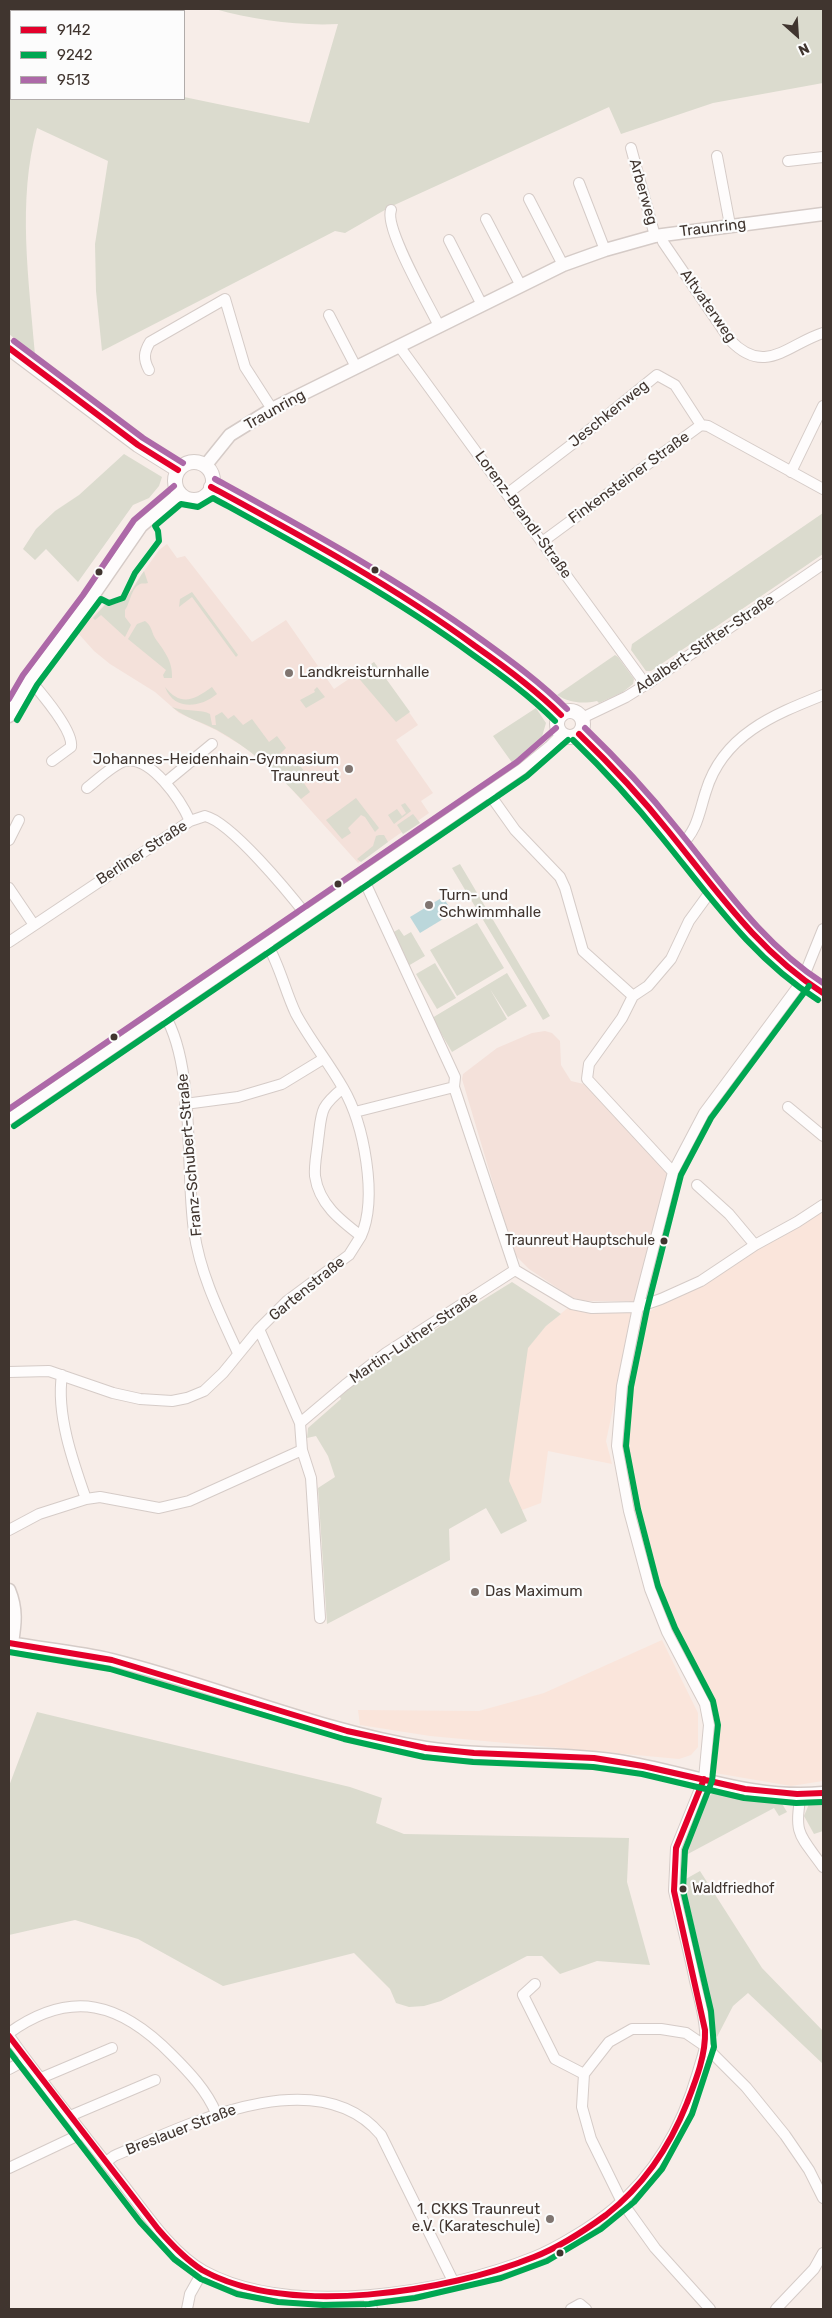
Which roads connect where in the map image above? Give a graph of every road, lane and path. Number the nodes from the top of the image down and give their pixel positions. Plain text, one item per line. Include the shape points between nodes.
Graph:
1 (631, 148) dead end
2 (717, 156) dead end
3 (823, 156) edge
4 (788, 161) dead end
5 (579, 183) dead end
6 (529, 199) dead end
7 (391, 210) dead end
8 (823, 214) edge
9 (486, 219) dead end
10 (730, 225) junction
11 (659, 235) junction
12 (449, 240) dead end
13 (605, 250) junction
14 (563, 265) junction
15 (521, 286) junction
16 (482, 304) junction
17 (329, 315) dead end
18 (439, 326) junction
19 (823, 333) edge
20 (399, 346) junction
21 (9, 348) edge
22 (356, 367) junction
23 (148, 370) dead end
24 (823, 406) edge
25 (272, 409) junction
26 (702, 425) junction
27 (205, 466) junction
28 (178, 470) junction
29 (791, 472) junction
30 (211, 487) junction
31 (823, 489) edge
32 (180, 493) junction
33 (507, 494) junction
34 (542, 542) junction
35 (823, 564) edge
36 (30, 680) junction
37 (646, 685) junction
38 (823, 695) edge
39 (561, 715) junction
40 (9, 716) edge
41 (582, 718) junction
42 (562, 734) junction
43 (579, 734) junction
44 (212, 744) dead end
45 (52, 761) dead end
46 (166, 782) junction
47 (87, 788) dead end
48 (488, 792) junction
49 (19, 820) dead end
50 (190, 821) junction
51 (9, 840) edge
52 (680, 846) junction
53 (363, 878) junction
54 (9, 888) edge
55 (713, 888) junction
56 (307, 916) junction
57 (34, 925) junction
58 (823, 928) edge
59 (9, 942) edge
60 (267, 944) junction
61 (802, 981) junction
62 (823, 993) edge
63 (633, 996) junction
64 (164, 1014) junction
65 (323, 1059) junction
66 (454, 1087) junction
67 (343, 1088) junction
68 (185, 1104) junction
69 (788, 1108) dead end
70 (355, 1112) junction
71 (9, 1119) edge
72 (823, 1136) edge
73 (673, 1172) junction
74 (697, 1185) dead end
75 (823, 1205) edge
76 (361, 1236) junction
77 (755, 1245) junction
78 (515, 1270) junction
79 (638, 1307) junction
80 (259, 1329) junction
81 (238, 1352) junction
82 (9, 1372) edge
83 (62, 1376) junction
84 (300, 1423) junction
85 (302, 1450) junction
86 (86, 1499) junction
87 (9, 1530) edge
88 (9, 1590) edge
89 (320, 1618) dead end
90 (10, 1645) edge
91 (704, 1779) junction
92 (823, 1793) edge
93 (801, 1795) junction
94 (823, 1867) edge
95 (535, 1984) dead end
96 (9, 2035) edge
97 (705, 2046) junction
98 (112, 2048) dead end
99 (26, 2060) junction
100 (9, 2069) edge
101 (584, 2074) junction
102 (41, 2078) junction
103 (155, 2080) dead end
104 (216, 2114) junction
105 (70, 2116) junction
106 (83, 2133) junction
107 (106, 2162) junction
108 (9, 2168) edge
109 (823, 2198) edge
110 (622, 2202) junction
111 (823, 2253) edge
112 (202, 2271) junction
113 (454, 2284) junction
114 (368, 2297) junction
115 (187, 2309) edge
116 (372, 2309) edge
117 (571, 2309) edge
118 (586, 2309) edge
119 (710, 2309) edge
120 (776, 2309) edge

1 - 11 street, Arberweg
2 - 10 street
3 - 4 street
5 - 13 street
6 - 14 street
7 - 18 street via 393,235
8 - 10 street, Traunring
9 - 15 street
10 - 11 street, Traunring
11 - 13 street, Traunring
11 - 19 street, Altvaterweg via 725,333 742,350 756,357 775,356
12 - 16 street
13 - 14 street, Traunring
14 - 15 street, Traunring
15 - 16 street, Traunring
16 - 18 street, Traunring
17 - 22 street
18 - 20 street, Traunring
20 - 22 street, Traunring
20 - 33 street, Lorenz-Brandl-Straße
21 - 28 main road via 138,445
22 - 25 street, Traunring
23 - 25 street via 145,351 150,342 225,298 245,366
24 - 29 street
25 - 27 street, Traunring via 230,435
26 - 29 street, Finkensteiner Straße
26 - 33 street, Jeschkenweg via 675,385 657,375
26 - 34 street, Finkensteiner Straße
27 - 28 main road via 192,462
27 - 30 main road via 212,477
28 - 32 main road via 175,482
29 - 31 street, Finkensteiner Straße
30 - 32 main road via 197,499 186,498
30 - 39 main road via 442,620 534,689
32 - 36 street via 141,526
33 - 34 street, Lorenz-Brandl-Straße
34 - 37 street, Lorenz-Brandl-Straße
35 - 37 street, Adalbert-Stifter-Straße
36 - 40 street
36 - 45 street via 71,738 71,748
37 - 41 street, Adalbert-Stifter-Straße
38 - 52 street via 754,728 720,757 693,832
39 - 41 main road via 572,712
39 - 42 main road via 557,727
41 - 43 main road via 583,727
42 - 43 main road via 568,738
42 - 48 street via 533,761
43 - 52 main road via 636,792
44 - 46 street
46 - 47 street via 132,760 123,761
46 - 50 street via 184,806
48 - 53 street
48 - 63 street via 515,830 560,877 583,951
49 - 51 street
50 - 56 street, Berliner Straße via 205,816 222,823 288,890
50 - 57 street, Berliner Straße
52 - 55 main road
53 - 56 street
53 - 66 street via 455,1077
54 - 57 street
55 - 61 main road via 762,945
55 - 63 street via 689,921 671,959 648,986
56 - 60 street
57 - 59 street, Berliner Straße
58 - 61 street
60 - 64 street
60 - 65 street, Gartenstraße via 296,1014
61 - 62 main road
61 - 73 street via 704,1113
63 - 73 street via 590,1064 587,1079
64 - 68 street, Franz-Schubert-Straße via 182,1065
64 - 71 street
65 - 67 street, Gartenstraße
65 - 68 street via 282,1084 238,1097
66 - 70 street
66 - 78 street
67 - 70 street, Gartenstraße
67 - 76 street via 327,1101 321,1112 315,1174 320,1193 331,1212
68 - 81 street, Franz-Schubert-Straße via 194,1232 212,1297
69 - 72 street
70 - 76 street, Gartenstraße via 365,1159 368,1198 368,1214
73 - 79 street
74 - 77 street via 729,1214
75 - 77 street
76 - 80 street, Gartenstraße via 349,1255 287,1302
77 - 79 street via 701,1281
78 - 79 street via 572,1304 592,1308
78 - 84 street, Martin-Luther-Straße via 386,1353
79 - 91 street via 622,1386 617,1446 629,1511 650,1589 666,1632 705,1704 709,1725
80 - 81 street
80 - 84 street, Gartenstraße
81 - 83 street via 204,1391 180,1400 140,1399
82 - 83 street via 49,1371
83 - 86 street via 60,1392 72,1460
84 - 85 street
85 - 86 street via 189,1501 159,1508 100,1497
85 - 89 street via 310,1478
86 - 87 street via 39,1514
88 - 90 street via 16,1616
90 - 91 street via 111,1660 352,1732 425,1748 604,1759
91 - 93 street via 760,1792
91 - 97 street via 676,1848 674,1891 701,2005
92 - 93 street
93 - 94 street via 796,1818 798,1831
95 - 101 street via 523,1995 555,2059
96 - 99 street
96 - 104 street via 40,2015 64,2008 86,2005 105,2008 131,2021 166,2048 200,2086
97 - 101 street via 686,2033 632,2029 609,2042
97 - 109 street via 746,2087 785,2135
97 - 110 street via 689,2103 663,2154
98 - 102 street
99 - 100 street
99 - 102 street
101 - 110 street via 582,2107 591,2139
102 - 105 street
103 - 105 street
104 - 107 street, Breslauer Straße
104 - 113 street, Breslauer Straße via 254,2104 293,2101 340,2105 355,2111 381,2135
105 - 106 street
106 - 107 street
106 - 108 street
107 - 112 street via 178,2250
110 - 113 street via 537,2256
110 - 119 street via 655,2248
111 - 120 street via 814,2270
112 - 114 street via 265,2291 300,2296
112 - 115 street via 190,2294
113 - 114 street
114 - 116 street
117 - 118 street via 580,2304

